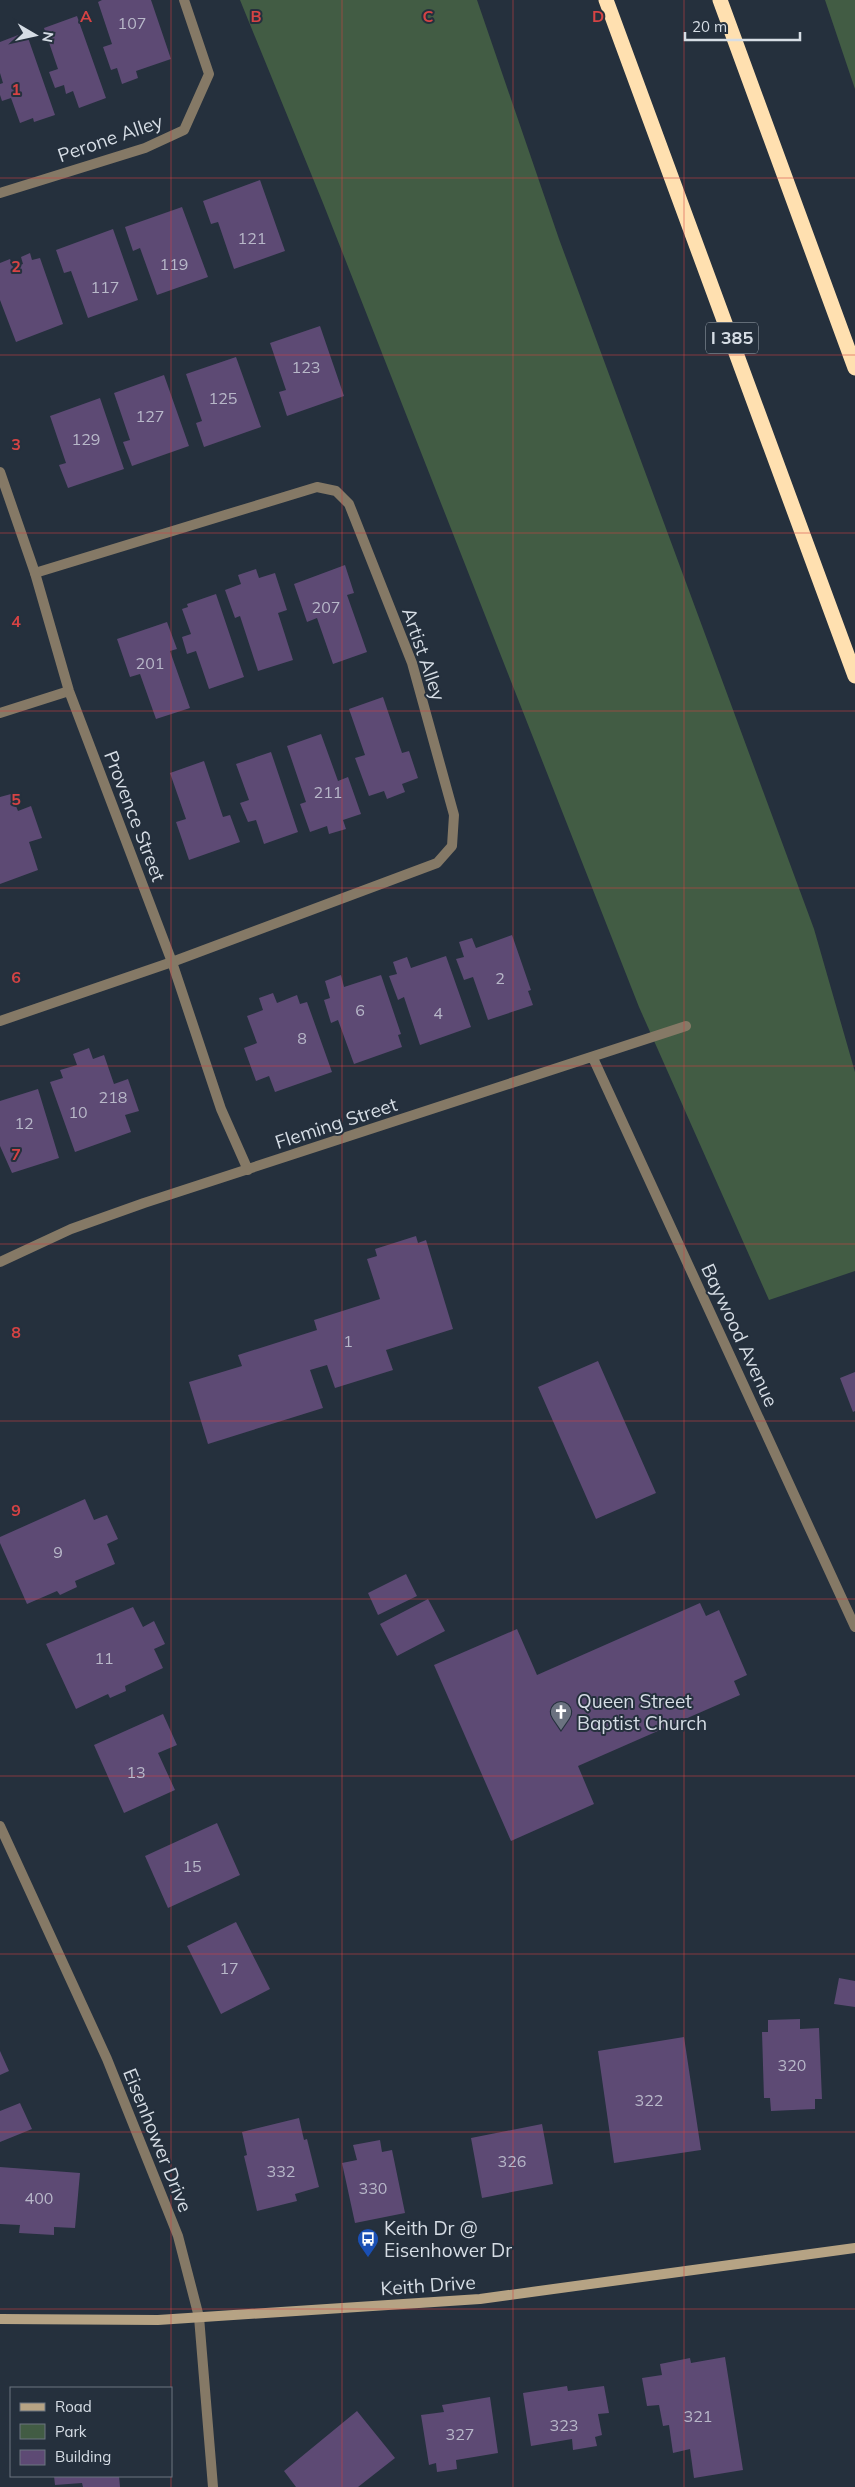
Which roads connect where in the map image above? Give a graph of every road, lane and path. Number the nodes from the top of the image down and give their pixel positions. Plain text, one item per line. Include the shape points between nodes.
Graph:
1 (184, 0) edge
2 (606, 0) edge
3 (720, 0) edge
4 (0, 193) edge
5 (855, 368) edge
6 (0, 472) edge
7 (35, 573) junction
8 (855, 676) edge
9 (69, 691) junction
10 (0, 713) edge
11 (172, 962) junction
12 (0, 1021) edge
13 (686, 1026) dead end
14 (593, 1058) junction
15 (248, 1170) junction
16 (0, 1262) edge
17 (855, 1627) edge
18 (0, 1826) edge
19 (855, 2248) edge
20 (199, 2317) junction
21 (0, 2319) edge
22 (213, 2487) edge

1 - 4 street, Perone Alley via 209,74 184,130 145,148
2 - 8 highway, I 385
3 - 5 highway
6 - 7 street, Provence Street
7 - 9 street, Provence Street
7 - 11 street, Artist Alley via 317,487 336,492 349,504 412,663 454,815 452,846 437,862
9 - 10 street
9 - 11 street, Provence Street
11 - 12 street, Artist Alley
11 - 15 street, Provence Street via 221,1109
13 - 14 street, Fleming Street
14 - 15 street, Fleming Street
14 - 17 street, Baywood Avenue
15 - 16 street, Fleming Street via 71,1229
18 - 20 street, Eisenhower Drive via 107,2059 178,2236
19 - 20 street, Keith Drive via 480,2299
20 - 21 street, Keith Drive via 158,2320
20 - 22 street, Eisenhower Drive

